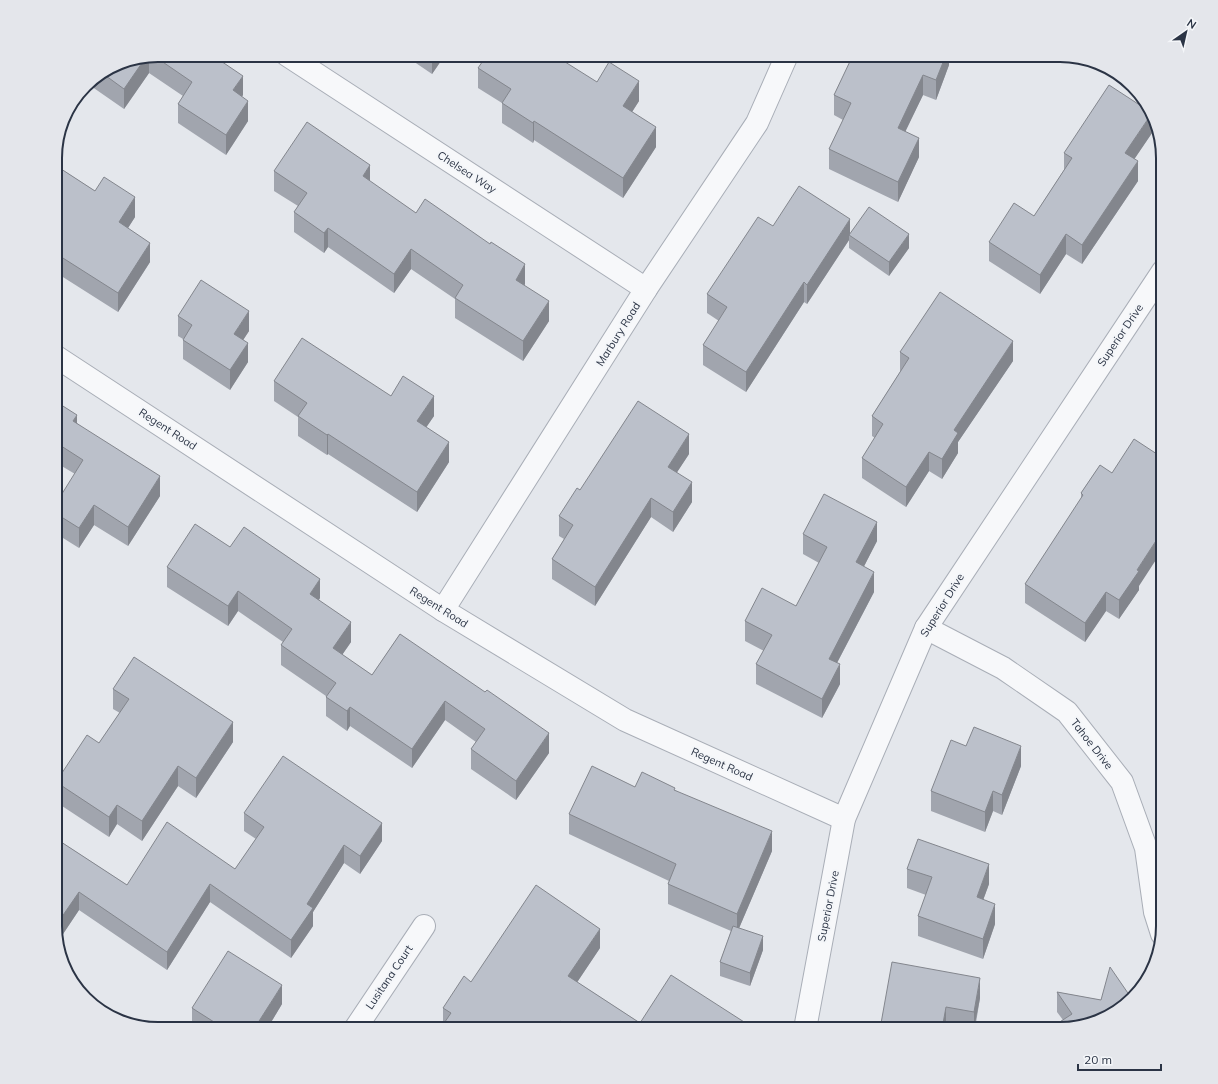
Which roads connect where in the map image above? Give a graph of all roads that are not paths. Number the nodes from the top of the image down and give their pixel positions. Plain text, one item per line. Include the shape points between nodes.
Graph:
1 (298, 62) edge
2 (784, 62) edge
3 (1156, 282) edge
4 (646, 289) junction
5 (62, 361) edge
6 (443, 610) junction
7 (926, 628) junction
8 (844, 819) junction
9 (1155, 843) edge
10 (1156, 915) edge
11 (424, 926) dead end
12 (360, 1022) edge
13 (806, 1022) edge

1 - 4 street, Chelsea Way
2 - 4 street, Marbury Road via 757,122
3 - 7 street, Superior Drive
4 - 6 street, Marbury Road
5 - 6 street, Regent Road
6 - 8 street, Regent Road via 625,720
7 - 8 street, Superior Drive
7 - 9 street, Tahoe Drive via 1003,668 1067,712 1122,782
8 - 13 street, Superior Drive
9 - 10 street, Tahoe Drive
11 - 12 street, Lusitana Court

